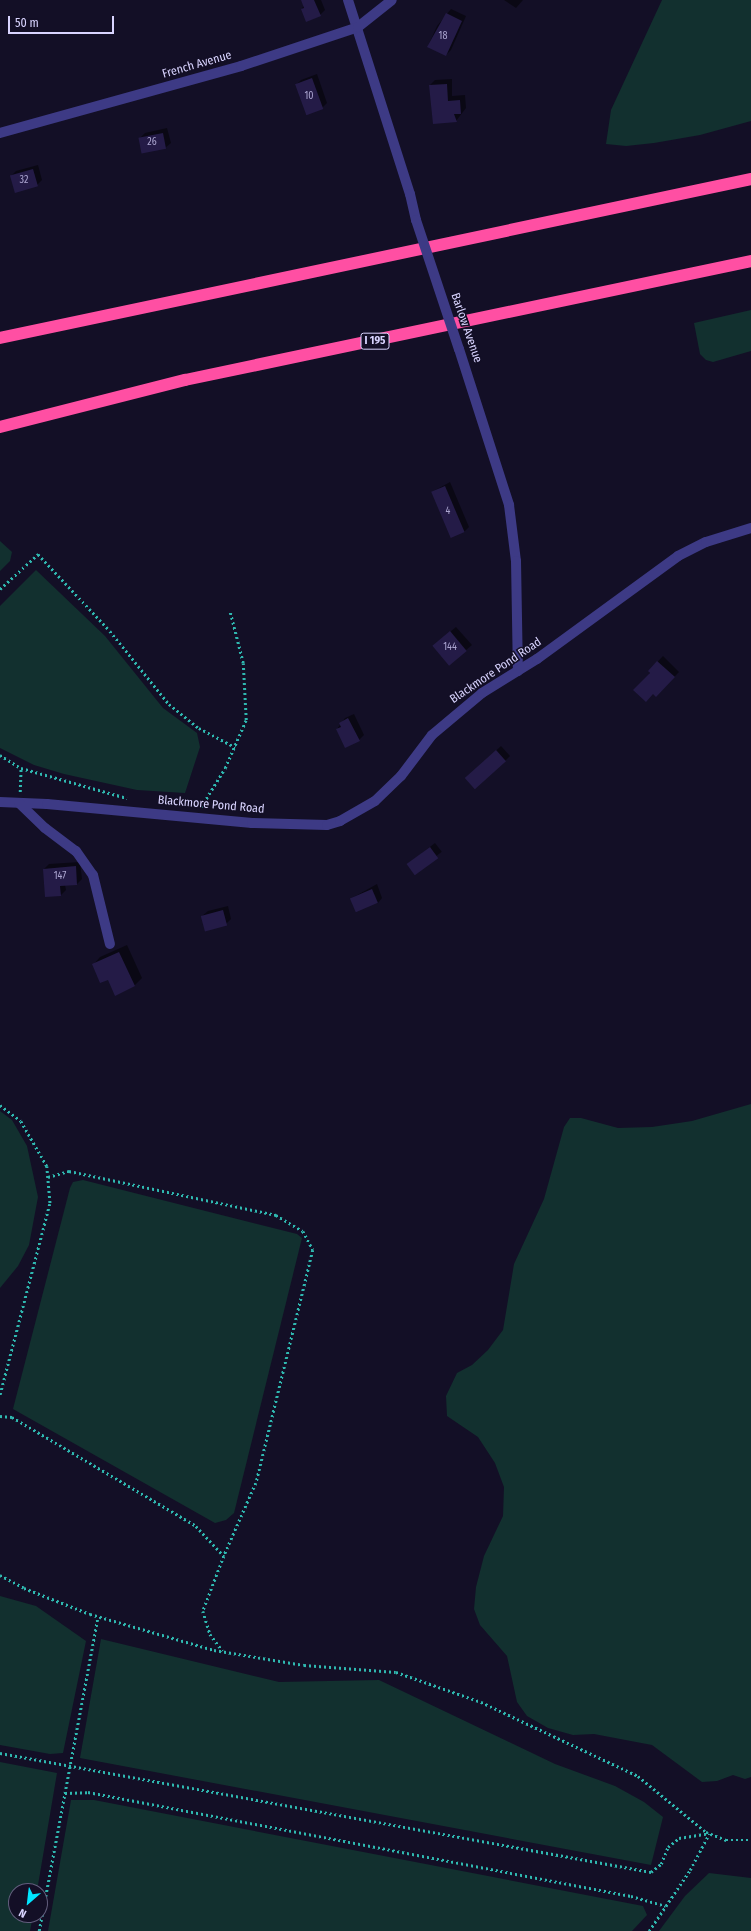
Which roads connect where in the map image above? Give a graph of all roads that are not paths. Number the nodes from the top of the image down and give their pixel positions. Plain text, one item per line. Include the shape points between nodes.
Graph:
1 (348, 0) edge
2 (392, 0) edge
3 (358, 27) junction
4 (0, 133) edge
5 (751, 180) edge
6 (751, 261) edge
7 (0, 338) edge
8 (0, 427) edge
9 (751, 528) edge
10 (518, 671) junction
11 (0, 802) edge
12 (20, 803) junction
13 (110, 944) dead end

1 - 3 street, Barlow Avenue
2 - 3 street, French Avenue
3 - 4 street, French Avenue via 241,66
3 - 10 street, Barlow Avenue, bridge via 416,220 509,505 516,561
5 - 7 highway
6 - 8 highway, I 195 via 186,380
9 - 10 street, Blackmore Pond Road via 706,542 678,556
10 - 12 street, Blackmore Pond Road via 462,708 432,735 401,776 375,801 353,815 327,825 252,823
11 - 12 street, Blackmore Pond Road
12 - 13 street via 45,828 76,851 93,875

